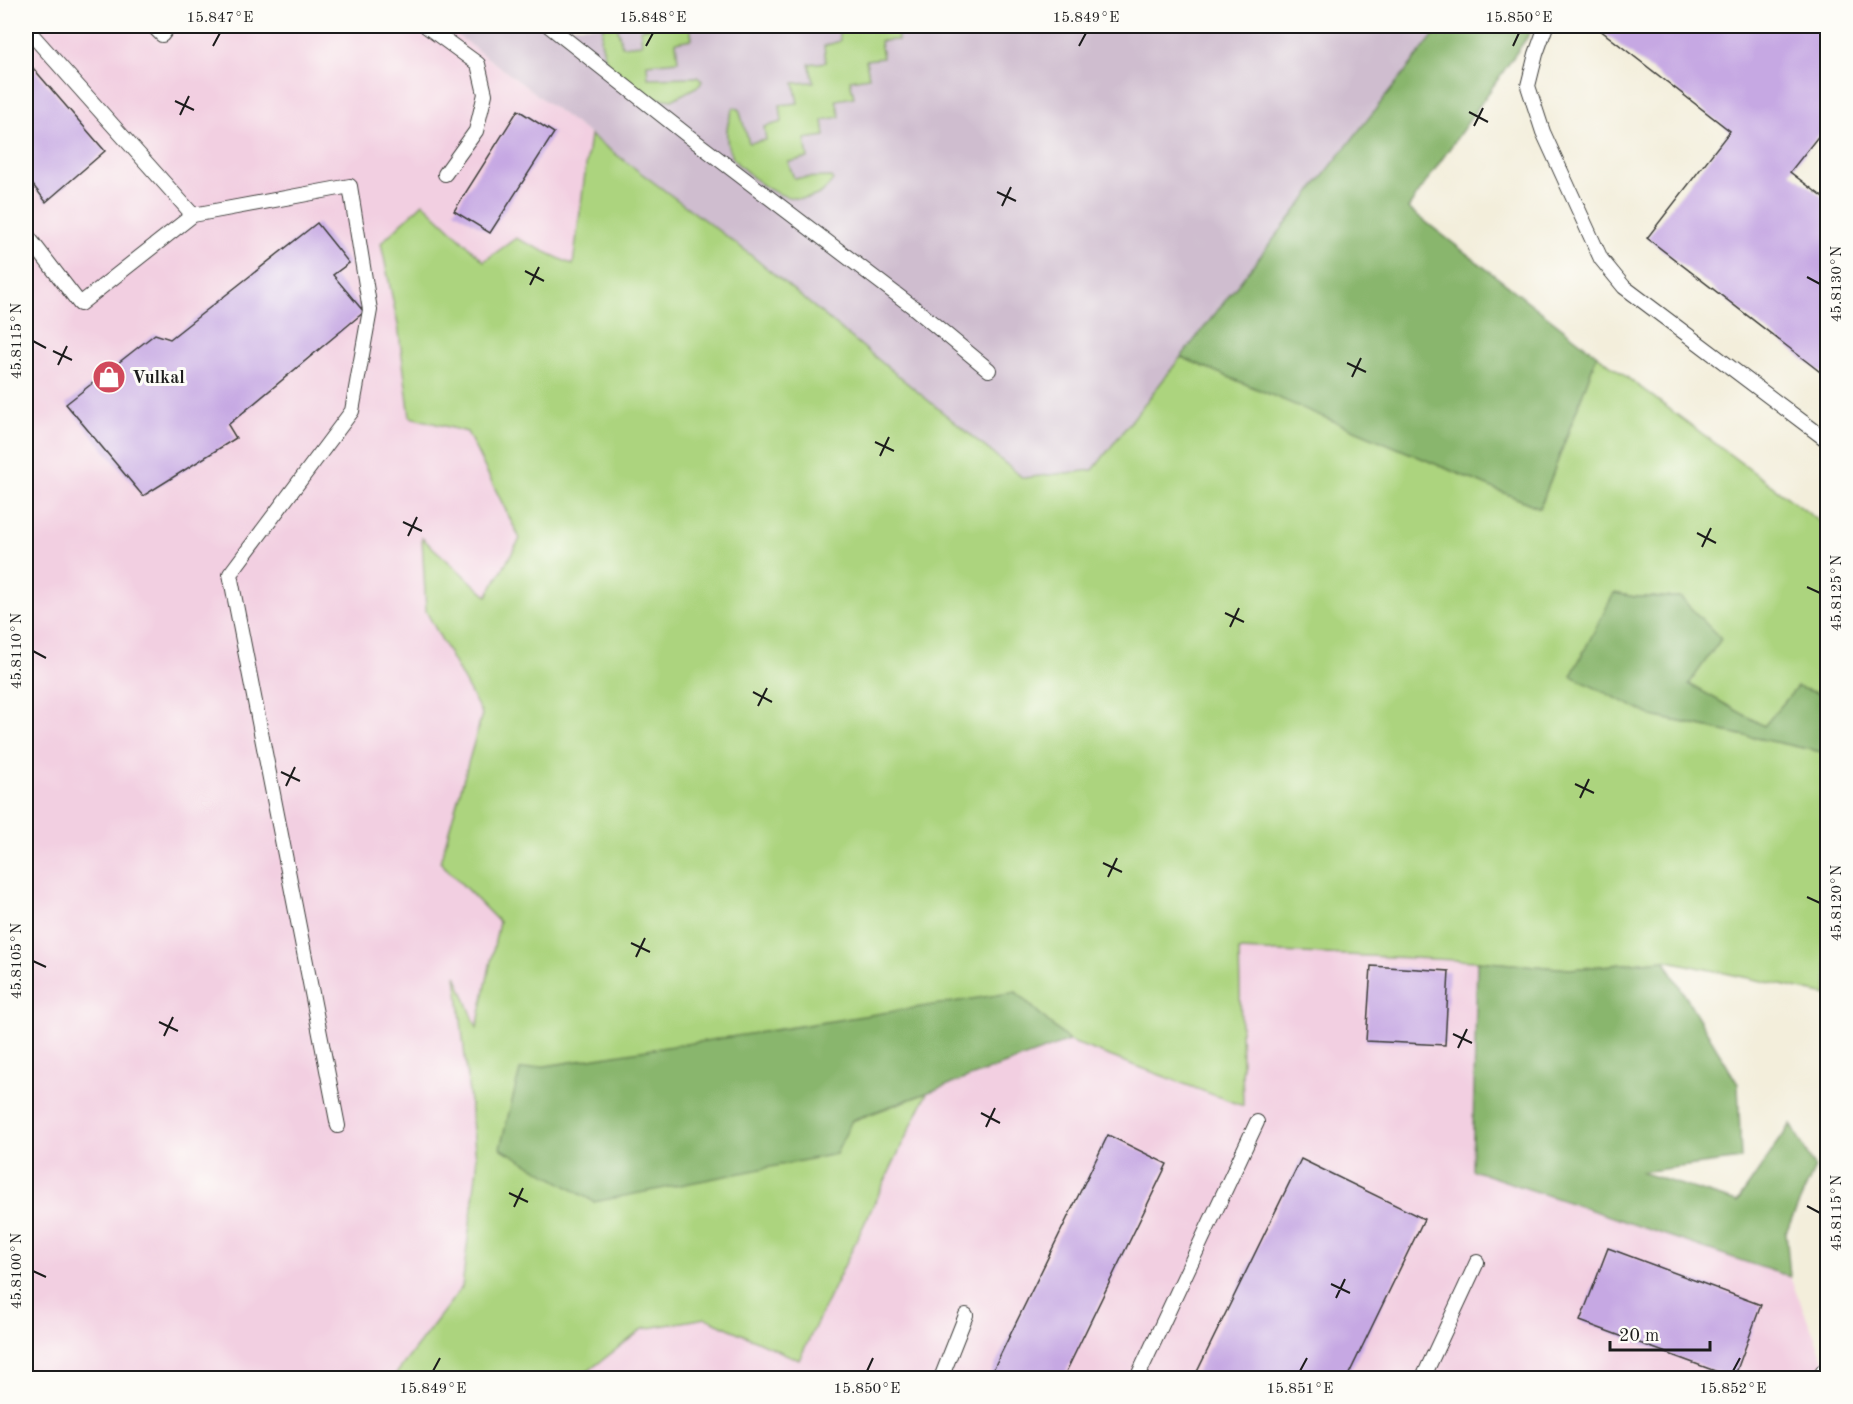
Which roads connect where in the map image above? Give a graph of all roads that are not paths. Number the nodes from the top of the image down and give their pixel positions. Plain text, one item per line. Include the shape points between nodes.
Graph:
1 (153, 26) edge
2 (169, 26) edge
3 (426, 26) edge
4 (549, 26) edge
5 (1546, 26) edge
6 (26, 28) edge
7 (446, 174) dead end
8 (193, 215) junction
9 (26, 234) edge
10 (989, 370) dead end
11 (1827, 441) edge
12 (1257, 1122) dead end
13 (338, 1126) dead end
14 (1477, 1262) dead end
15 (966, 1315) dead end
16 (941, 1378) edge
17 (1137, 1378) edge
18 (1423, 1378) edge

1 - 2 lane via 162,35
3 - 7 lane via 478,64 485,94 476,131
4 - 10 lane
5 - 11 lane via 1528,86 1543,132 1601,259 1624,286
6 - 8 lane
8 - 9 lane via 80,304
8 - 13 lane via 350,186 370,310 352,411 230,574
12 - 17 lane
14 - 18 lane
15 - 16 lane

